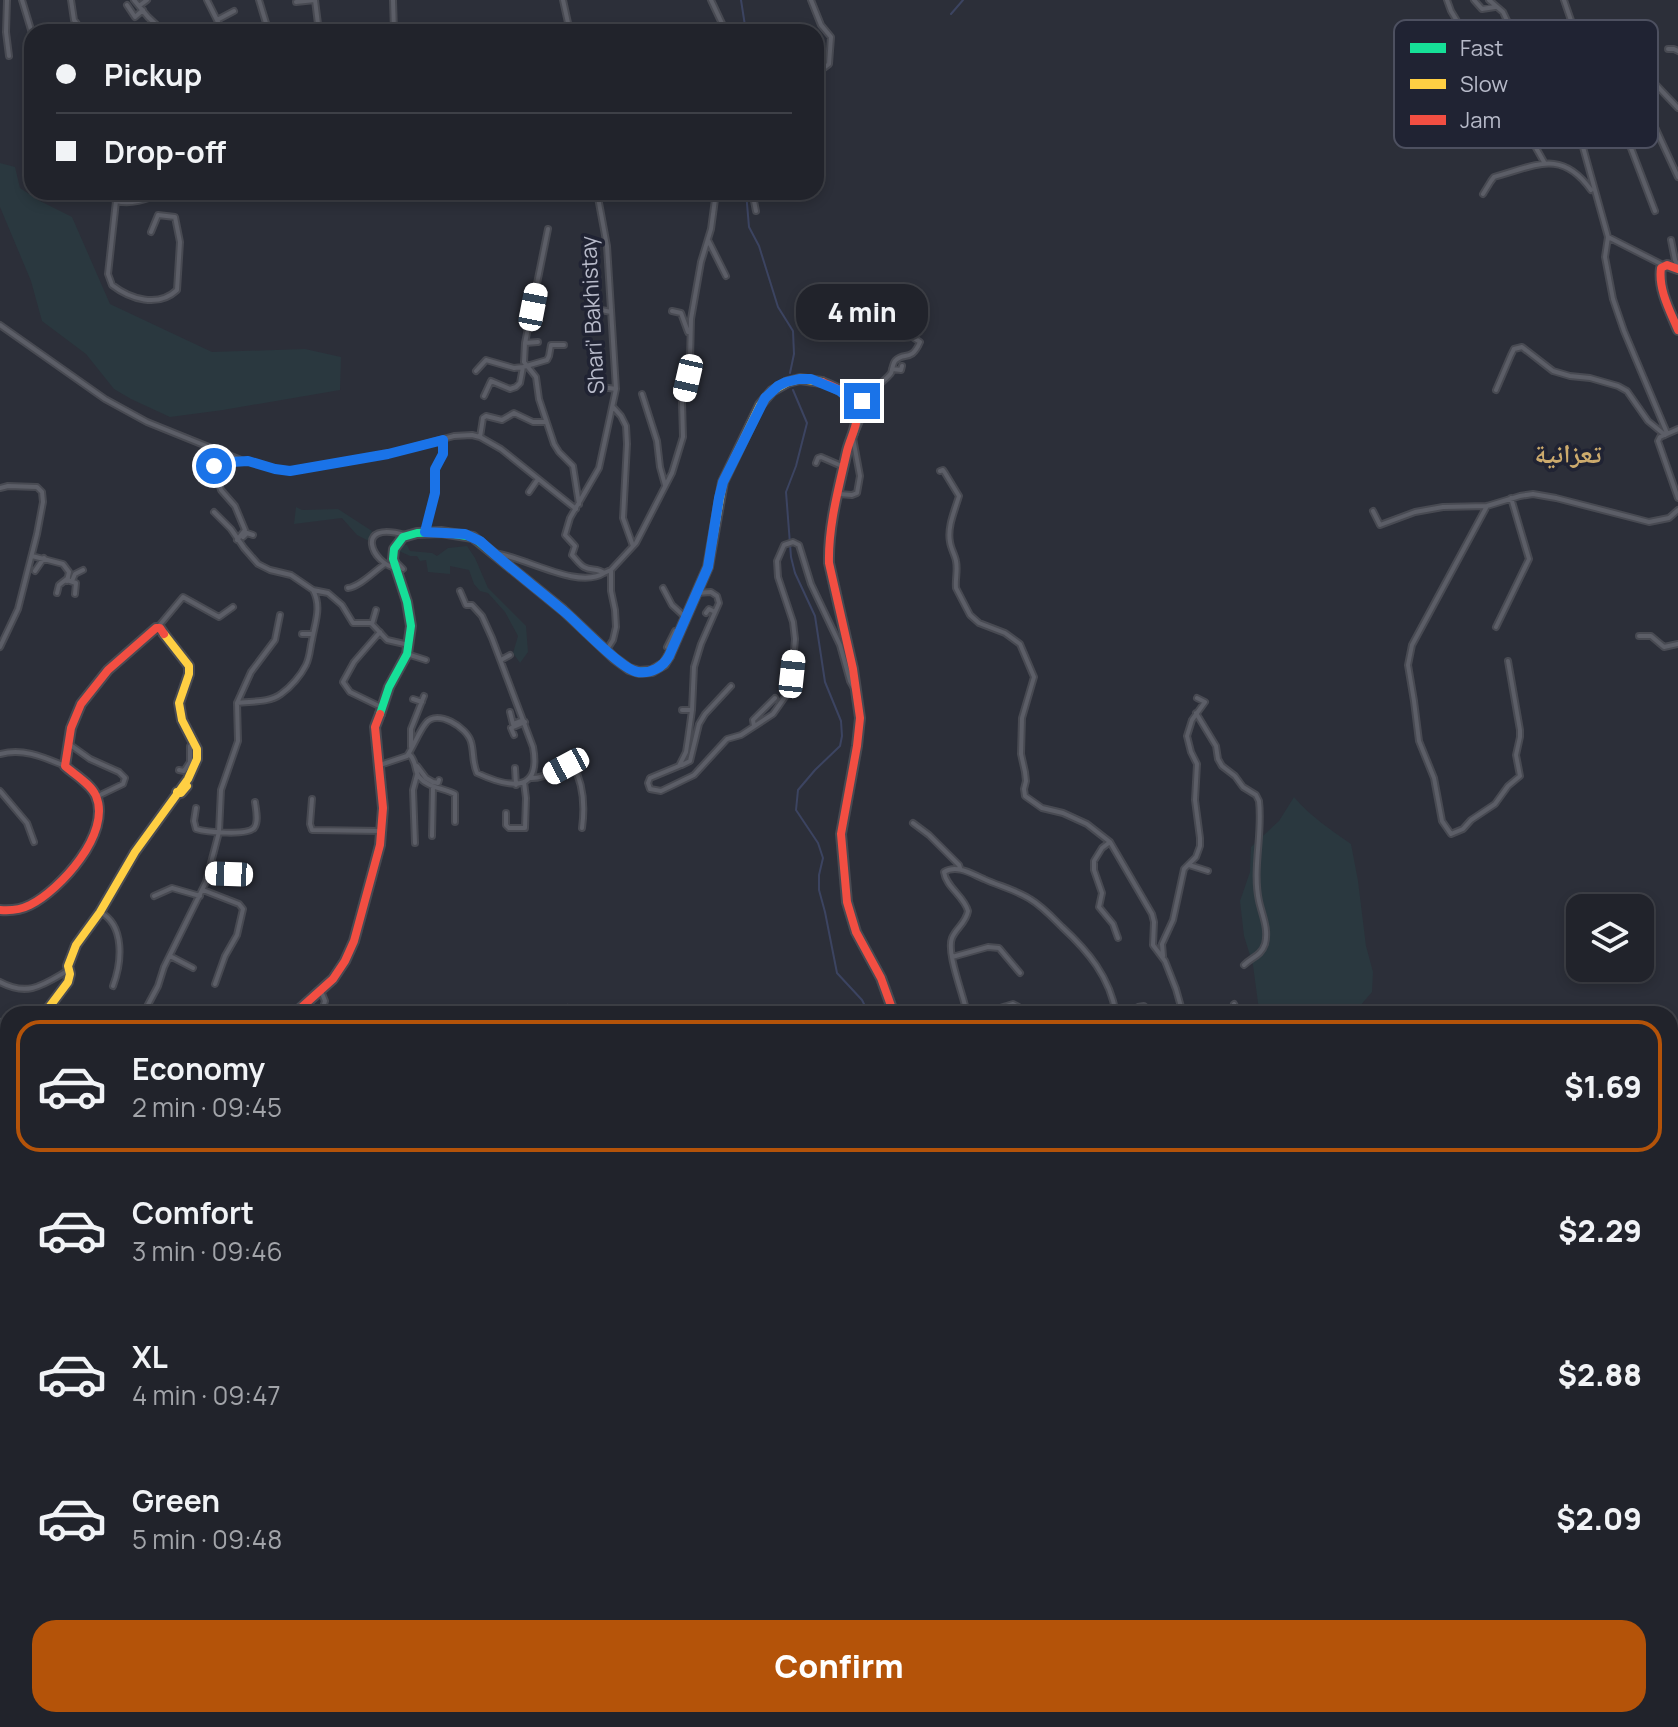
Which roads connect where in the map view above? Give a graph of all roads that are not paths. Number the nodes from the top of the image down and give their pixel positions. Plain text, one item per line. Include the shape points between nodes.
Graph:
1 (7, 0) edge
2 (22, 0) edge
3 (71, 0) edge
4 (134, 0) edge
5 (147, 0) edge
6 (207, 0) edge
7 (259, 0) edge
8 (315, 0) edge
9 (393, 0) edge
10 (563, 0) edge
11 (711, 0) edge
12 (811, 0) edge
13 (1447, 0) edge
14 (1474, 0) edge
15 (1489, 0) edge
16 (1564, 0) edge
17 (296, 2) dead end
18 (127, 5) dead end
19 (1497, 6) junction
20 (141, 8) junction
21 (234, 11) dead end
22 (1456, 20) edge
23 (1507, 20) edge
24 (1571, 20) edge
25 (29, 24) edge
26 (77, 24) edge
27 (156, 24) edge
28 (266, 24) edge
29 (318, 24) edge
30 (394, 24) edge
31 (568, 24) edge
32 (722, 24) edge
33 (821, 24) edge
34 (824, 28) edge
35 (1668, 49) dead end
36 (1678, 51) edge
37 (9, 56) dead end
38 (824, 68) edge
39 (1658, 87) edge
40 (1678, 108) edge
41 (1658, 134) edge
42 (1536, 148) edge
43 (1583, 148) edge
44 (1631, 148) edge
45 (1544, 162) junction
46 (1678, 177) edge
47 (1483, 194) dead end
48 (1595, 195) junction
49 (142, 200) edge
50 (598, 200) edge
51 (715, 200) edge
52 (754, 200) edge
53 (116, 201) joint
54 (756, 211) dead end
55 (1655, 211) dead end
56 (548, 229) dead end
57 (151, 232) dead end
58 (1608, 237) junction
59 (708, 240) junction
60 (1671, 240) dead end
61 (1665, 266) junction
62 (1678, 268) edge
63 (726, 276) dead end
64 (587, 307) dead end
65 (672, 311) dead end
66 (611, 312) junction
67 (879, 316) dead end
68 (0, 325) edge
69 (1678, 330) edge
70 (689, 334) junction
71 (538, 342) dead end
72 (525, 343) junction
73 (564, 345) dead end
74 (525, 366) junction
75 (902, 366) dead end
76 (892, 369) junction
77 (476, 371) dead end
78 (594, 386) dead end
79 (616, 389) junction
80 (1496, 390) dead end
81 (642, 394) dead end
82 (484, 396) dead end
83 (858, 402) junction
84 (612, 406) junction
85 (546, 422) junction
86 (1678, 429) edge
87 (1666, 434) junction
88 (557, 436) dead end
89 (480, 437) junction
90 (443, 440) junction
91 (545, 440) dead end
92 (553, 441) junction
93 (244, 461) junction
94 (816, 463) dead end
95 (844, 467) junction
96 (940, 471) dead end
97 (546, 478) dead end
98 (539, 479) junction
99 (665, 485) junction
100 (0, 488) edge
101 (529, 492) dead end
102 (839, 494) junction
103 (1511, 498) junction
104 (1678, 498) edge
105 (1487, 506) junction
106 (578, 507) junction
107 (1678, 510) edge
108 (1373, 511) dead end
109 (214, 512) dead end
110 (425, 532) junction
111 (253, 535) dead end
112 (405, 536) junction
113 (238, 541) junction
114 (633, 546) junction
115 (492, 553) junction
116 (32, 556) junction
117 (44, 558) junction
118 (394, 565) junction
119 (83, 570) dead end
120 (611, 570) junction
121 (35, 571) dead end
122 (604, 573) junction
123 (69, 580) junction
124 (348, 588) dead end
125 (663, 588) dead end
126 (313, 590) junction
127 (460, 591) dead end
128 (57, 593) dead end
129 (697, 593) junction
130 (75, 594) dead end
131 (233, 607) dead end
132 (376, 610) dead end
133 (715, 612) junction
134 (706, 613) dead end
135 (280, 615) dead end
136 (686, 617) junction
137 (372, 624) junction
138 (158, 627) junction
139 (1496, 627) dead end
140 (380, 632) junction
141 (680, 632) junction
142 (302, 634) dead end
143 (313, 634) junction
144 (1639, 636) dead end
145 (1678, 644) edge
146 (0, 647) edge
147 (667, 647) dead end
148 (606, 651) junction
149 (405, 654) junction
150 (510, 655) dead end
151 (308, 660) junction
152 (315, 660) dead end
153 (426, 660) dead end
154 (501, 660) junction
155 (1508, 661) dead end
156 (731, 686) dead end
157 (857, 695) junction
158 (775, 698) dead end
159 (1197, 698) dead end
160 (413, 699) dead end
161 (237, 703) junction
162 (381, 707) junction
163 (682, 710) dead end
164 (692, 710) junction
165 (510, 712) dead end
166 (1196, 713) junction
167 (524, 721) junction
168 (754, 726) junction
169 (514, 735) dead end
170 (194, 743) junction
171 (69, 744) junction
172 (410, 751) junction
173 (0, 754) edge
174 (380, 765) junction
175 (416, 765) junction
176 (65, 766) junction
177 (679, 766) junction
178 (515, 768) dead end
179 (179, 770) dead end
180 (417, 775) junction
181 (530, 778) junction
182 (439, 780) dead end
183 (524, 782) junction
184 (516, 785) junction
185 (187, 786) dead end
186 (433, 787) junction
187 (0, 791) edge
188 (177, 792) junction
189 (96, 797) junction
190 (312, 799) dead end
191 (255, 802) dead end
192 (196, 808) dead end
193 (506, 813) dead end
194 (455, 822) dead end
195 (913, 823) dead end
196 (582, 828) dead end
197 (382, 831) junction
198 (219, 832) junction
199 (432, 836) dead end
200 (34, 842) dead end
201 (1110, 842) junction
202 (415, 843) dead end
203 (1189, 865) junction
204 (960, 869) junction
205 (1208, 871) dead end
206 (209, 873) junction
207 (250, 875) dead end
208 (203, 890) junction
209 (154, 896) dead end
210 (200, 896) junction
211 (0, 910) edge
212 (100, 912) junction
213 (1118, 938) dead end
214 (170, 956) junction
215 (1163, 956) junction
216 (952, 957) junction
217 (1244, 965) dead end
218 (193, 968) dead end
219 (67, 971) junction
220 (1020, 973) dead end
221 (0, 982) edge
222 (215, 984) dead end
223 (113, 986) dead end
224 (321, 991) junction
225 (50, 1006) edge
226 (147, 1006) edge
227 (303, 1006) edge
228 (323, 1006) edge
229 (891, 1006) edge
230 (965, 1006) edge
231 (1113, 1006) edge
232 (1181, 1006) edge

1 - 37 street
2 - 25 street
3 - 26 street
4 - 20 street
5 - 20 street
6 - 21 street via 218,22
7 - 28 street
8 - 17 street
8 - 29 street
9 - 30 street
10 - 31 street
11 - 32 street
12 - 33 street
13 - 22 street
14 - 19 street via 1482,9
15 - 19 street
16 - 24 street
18 - 20 street via 135,17
19 - 23 street
20 - 27 street
34 - 38 street via 831,42
35 - 36 street
39 - 40 street
41 - 46 street
42 - 45 street
43 - 48 street
44 - 55 street
45 - 47 street via 1494,177
45 - 48 street via 1573,170
48 - 58 street
49 - 53 street
50 - 66 street, Shari' Bakhistay
51 - 59 street
52 - 54 street
53 - 57 street via 108,274 112,285 135,299 162,298 177,290 180,242 175,217 158,215
56 - 72 street
58 - 61 street
58 - 87 street via 1605,257 1615,306
59 - 63 street
59 - 70 street
60 - 62 street
61 - 62 main road
61 - 69 main road via 1661,286
64 - 66 street
65 - 70 street via 681,313
66 - 79 street, Shari' Bakhistay
67 - 76 street via 887,301 906,300 903,331 920,342 911,356 893,362
68 - 93 street via 105,399
70 - 99 street via 683,437
71 - 72 street
72 - 74 street
73 - 74 street via 551,345 547,360
74 - 77 street via 486,360
74 - 82 street via 514,389 491,381
74 - 85 street via 536,377
75 - 76 street
76 - 83 street
78 - 79 street
79 - 84 street, Shari' Bakhistay
80 - 87 street via 1511,355 1522,347 1553,371 1627,391 1648,421
81 - 99 street
83 - 95 main road
83 - 102 street via 862,416 853,438 860,476 857,493
83 - 129 main road via 811,379 786,382 765,398 723,482 708,567
84 - 106 street, Shari' Bakhistay via 599,468
84 - 114 street via 626,426 623,518
85 - 89 street via 514,413 502,420 486,416
85 - 92 street
86 - 87 street
87 - 104 street via 1658,439 1659,445
88 - 92 street
89 - 90 street
89 - 98 street
90 - 93 street via 290,471
90 - 110 street
91 - 92 street
92 - 106 street via 573,466
93 - 113 street via 214,464 221,490 245,530
94 - 95 street via 821,457
95 - 102 main road
96 - 201 street via 959,496 949,532 956,588 979,623 1020,644 1034,677 1022,718 1025,796 1087,824
97 - 98 street
98 - 101 street
98 - 106 street
99 - 114 street
100 - 116 street via 37,487 42,492
102 - 157 main road via 828,541 829,563
103 - 105 street
103 - 107 street via 1541,494 1649,522
103 - 139 street via 1529,559
105 - 108 street via 1443,507 1380,525
105 - 155 street via 1408,660 1419,741 1434,778 1442,821 1451,834 1495,804 1520,776 1520,730
106 - 122 street, Shari' Bakhistay via 565,531 575,546 572,555 583,567
109 - 113 street
110 - 112 main road
110 - 115 main road via 465,534
111 - 113 street via 247,533
112 - 118 main road via 393,553
112 - 118 street via 385,531 374,536 373,548
113 - 126 street via 258,564 291,575
114 - 120 street
115 - 122 street via 574,576 597,578
115 - 148 main road
116 - 117 street
116 - 146 street via 18,609
117 - 121 street
117 - 123 street via 63,564
118 - 124 street
118 - 149 main road via 411,626
119 - 123 street
120 - 122 street
120 - 148 street via 617,618
123 - 128 street
123 - 130 street via 76,583
125 - 136 street
126 - 137 street via 338,601 353,623
126 - 143 street via 318,604
127 - 154 street via 466,605 482,616
129 - 133 street via 715,594
129 - 136 main road
131 - 138 street via 219,617 183,597
132 - 137 street
133 - 134 street
133 - 164 street via 694,667
135 - 161 street via 275,640 251,672
136 - 141 main road
137 - 140 street
138 - 170 main road via 190,669 180,708
138 - 171 main road via 110,665 91,689 78,708
140 - 149 street
140 - 162 street via 343,682 350,692
141 - 147 street via 675,631
141 - 148 main road via 667,661 652,671 633,671
142 - 143 street
143 - 151 street
144 - 145 street via 1651,636 1665,648
149 - 153 street
149 - 162 main road
150 - 154 street
151 - 152 street
151 - 161 street via 280,695
154 - 167 street
156 - 177 street via 705,714 690,761
157 - 168 street via 799,545 790,543 777,561 795,631 791,685 778,708
157 - 229 main road via 859,733 841,834 844,883 856,932
158 - 168 street via 753,720
159 - 166 street via 1205,702
160 - 172 street via 423,699
161 - 198 street via 238,741 221,790
162 - 174 main road via 375,727
163 - 164 street
164 - 177 street
165 - 167 street via 513,724
166 - 203 street via 1187,736 1197,764 1200,838
166 - 217 street via 1222,766 1259,801 1256,874 1266,938 1261,953
167 - 169 street via 511,728
167 - 181 street via 535,760
168 - 177 street via 727,739 690,778 661,791 650,789 650,778
170 - 179 street via 190,762
170 - 188 main road via 197,759
171 - 176 main road
171 - 189 street via 125,778
172 - 174 street
172 - 175 street
172 - 184 street via 430,719 456,723 472,742 477,773
173 - 176 street via 31,752
174 - 197 main road
175 - 180 street
175 - 182 street via 430,781
176 - 189 main road
178 - 184 street
180 - 186 street
180 - 202 street
181 - 183 street
181 - 196 street via 573,765 585,804
183 - 184 street
183 - 193 street via 525,828 509,828
185 - 188 main road
186 - 194 street via 455,794
186 - 199 street
187 - 200 street via 27,823
188 - 212 main road
189 - 211 main road via 99,815 92,838 63,881 30,905
190 - 197 street via 312,830
191 - 198 street via 253,830
192 - 198 street via 196,829
195 - 204 street
197 - 224 main road via 354,941
198 - 206 street
201 - 213 street via 1094,865 1102,893 1099,907
201 - 215 street via 1152,914 1153,945
203 - 205 street
203 - 215 street via 1163,940
204 - 216 street via 944,872 968,911 953,936
204 - 231 street via 1023,895 1048,912 1082,944
206 - 207 street
206 - 208 street
208 - 210 street
208 - 222 street via 243,909
209 - 210 street via 172,888
210 - 214 street
212 - 219 main road via 76,945
212 - 223 street via 117,931
214 - 218 street
214 - 226 street
215 - 232 street
216 - 220 street via 999,948
216 - 230 street
219 - 221 street via 31,989
219 - 225 main road via 68,982
224 - 227 main road
224 - 228 street

